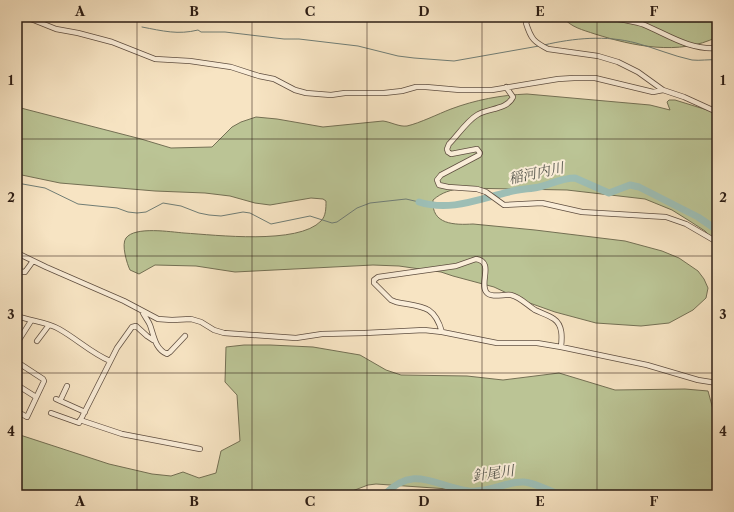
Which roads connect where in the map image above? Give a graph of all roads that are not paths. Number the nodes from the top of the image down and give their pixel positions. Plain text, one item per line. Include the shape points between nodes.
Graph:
1 (26, 17) edge
2 (529, 17) edge
3 (605, 17) edge
4 (717, 48) edge
5 (506, 87) junction
6 (663, 90) junction
7 (717, 112) edge
8 (717, 242) edge
9 (17, 253) edge
10 (33, 261) junction
11 (17, 271) edge
12 (141, 310) junction
13 (17, 316) edge
14 (31, 321) junction
15 (49, 324) junction
16 (442, 332) junction
17 (185, 336) dead end
18 (154, 340) junction
19 (37, 341) dead end
20 (17, 343) edge
21 (561, 347) junction
22 (110, 361) junction
23 (17, 362) edge
24 (717, 383) edge
25 (17, 385) edge
26 (67, 386) dead end
27 (36, 398) junction
28 (18, 412) edge
29 (85, 412) junction
30 (51, 413) dead end
31 (80, 420) junction
32 (200, 449) dead end

1 - 5 street via 56,30 78,33 155,59 231,67 274,79 306,93 331,95 402,92 426,86 460,90 492,90
2 - 6 street via 526,23 535,42 548,49 598,56 618,62 638,72
3 - 4 street via 642,24 671,39 696,47
5 - 6 street via 558,79 595,78 653,92
5 - 8 street via 513,97 511,101 478,114 446,149 451,154 477,149 479,156 441,175 437,180 439,184 477,189 486,192 502,204 542,203 582,212 666,217 686,224
6 - 7 street
9 - 10 street
10 - 11 street via 27,271
10 - 12 street
12 - 16 street via 158,319 191,319 224,333 296,338 329,333 424,330
12 - 18 street via 150,324
13 - 14 street
14 - 15 street
14 - 20 street
15 - 19 street
15 - 22 street
16 - 21 street via 497,343 537,343
16 - 21 street via 438,320 426,308 392,300 374,283 374,280 378,276 456,266 479,260 484,264 486,271 486,292 490,295 511,295 555,319 563,334
17 - 18 street via 167,354 162,352
18 - 22 street via 136,326 132,327
21 - 24 street
22 - 29 street
23 - 27 street via 43,379
25 - 27 street
26 - 29 street via 58,400
27 - 28 street via 27,417
29 - 31 street
30 - 31 street via 79,423
31 - 32 street via 122,434

